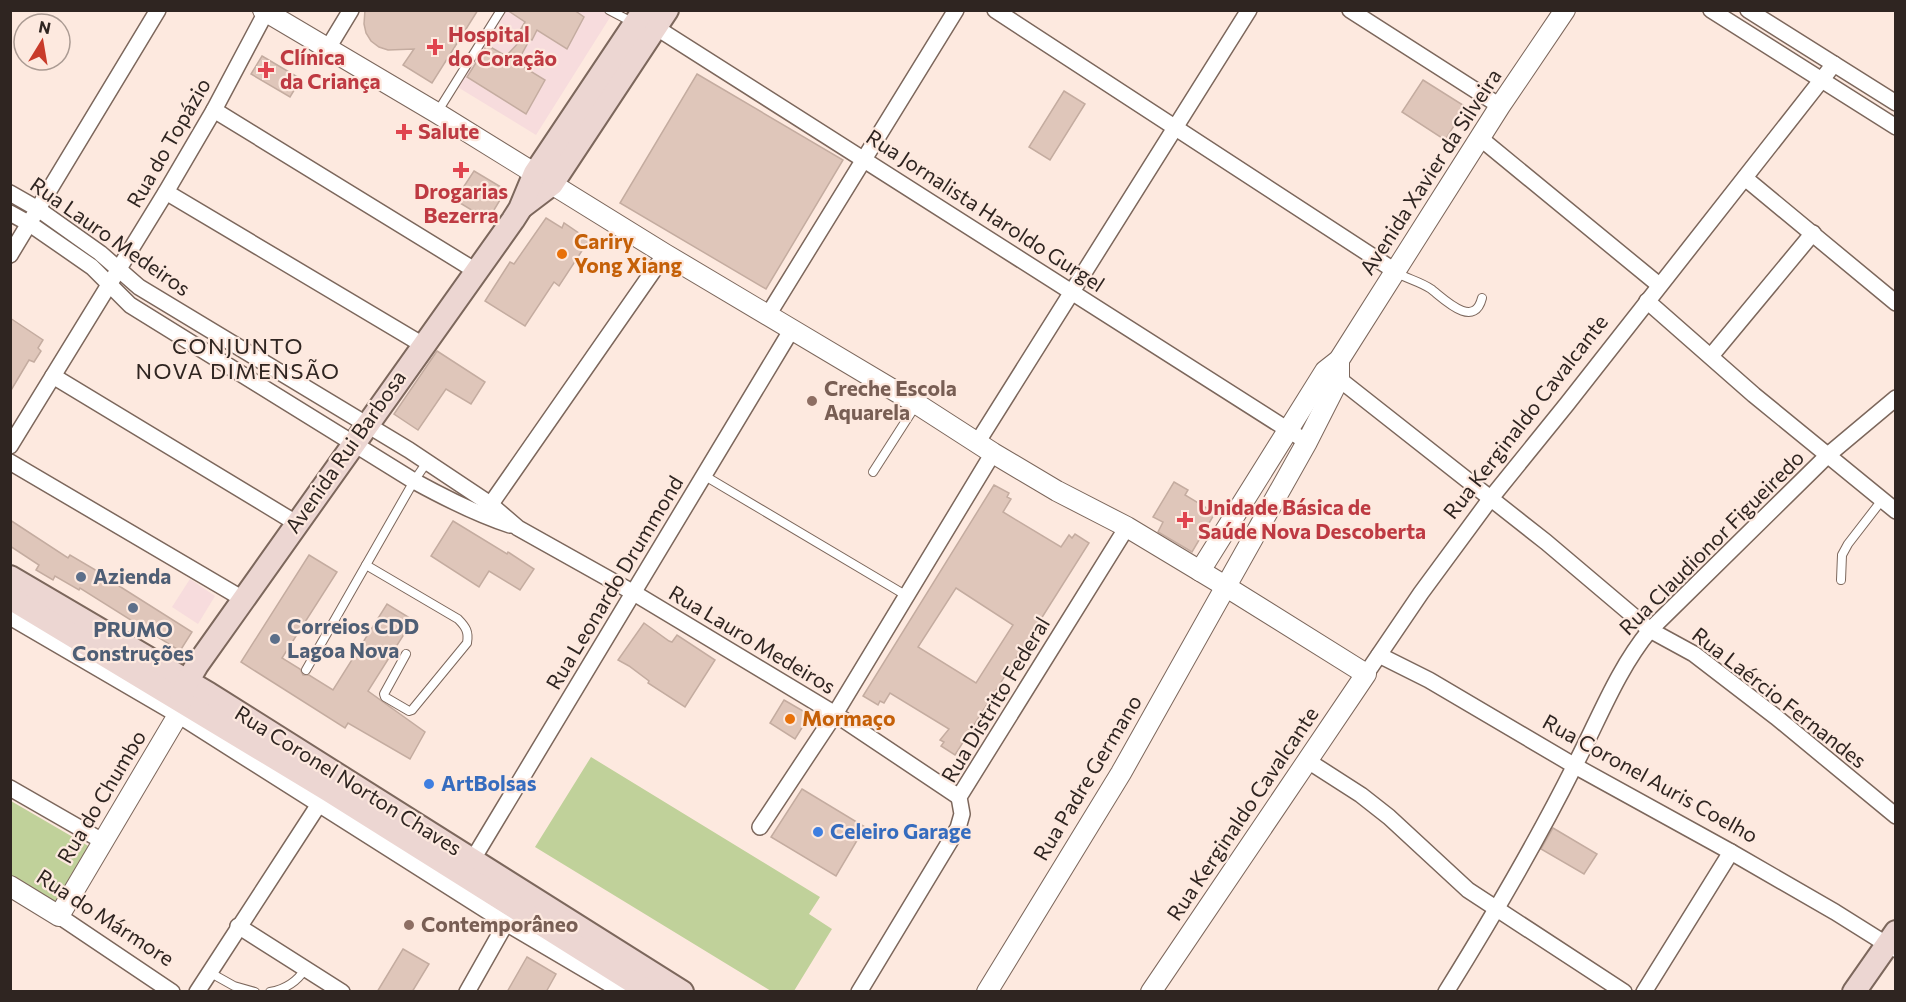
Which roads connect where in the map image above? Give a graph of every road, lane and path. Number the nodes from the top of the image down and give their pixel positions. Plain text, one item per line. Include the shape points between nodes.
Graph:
1 (158, 10) edge
2 (351, 10) edge
3 (501, 10) edge
4 (609, 10) edge
5 (956, 10) edge
6 (995, 10) edge
7 (1249, 10) edge
8 (1350, 10) edge
9 (1565, 10) edge
10 (1711, 10) edge
11 (1748, 10) edge
12 (264, 11) edge
13 (648, 18) edge
14 (328, 48) junction
15 (1834, 64) junction
16 (1822, 81) junction
17 (1896, 103) edge
18 (1500, 106) junction
19 (214, 110) junction
20 (437, 112) junction
21 (1896, 127) edge
22 (1173, 129) junction
23 (1480, 138) junction
24 (864, 158) junction
25 (544, 178) junction
26 (1745, 178) junction
27 (166, 192) junction
28 (10, 193) edge
29 (38, 209) junction
30 (10, 213) edge
31 (30, 224) junction
32 (1813, 233) junction
33 (665, 254) junction
34 (10, 255) edge
35 (118, 269) junction
36 (476, 270) junction
37 (1398, 273) junction
38 (109, 285) junction
39 (1659, 285) junction
40 (1073, 292) junction
41 (1482, 298) dead end
42 (1647, 301) junction
43 (1896, 303) edge
44 (768, 315) junction
45 (792, 330) junction
46 (423, 345) junction
47 (1711, 356) junction
48 (1334, 370) junction
49 (53, 376) junction
50 (1896, 398) edge
51 (917, 404) junction
52 (1288, 430) junction
53 (360, 433) junction
54 (1307, 442) junction
55 (10, 447) edge
56 (985, 448) junction
57 (1828, 455) junction
58 (10, 462) edge
59 (427, 462) junction
60 (873, 472) dead end
61 (705, 476) junction
62 (414, 480) junction
63 (1491, 498) junction
64 (1882, 500) junction
65 (486, 510) junction
66 (1896, 511) edge
67 (296, 523) junction
68 (1127, 527) junction
69 (366, 565) junction
70 (1200, 571) junction
71 (10, 577) edge
72 (1841, 580) dead end
73 (1225, 586) junction
74 (633, 593) junction
75 (907, 596) junction
76 (10, 598) edge
77 (243, 599) junction
78 (10, 617) edge
79 (1650, 630) junction
80 (406, 654) dead end
81 (1379, 655) junction
82 (306, 670) dead end
83 (1366, 674) junction
84 (182, 699) junction
85 (835, 714) junction
86 (1308, 761) junction
87 (1575, 766) junction
88 (10, 788) edge
89 (324, 797) junction
90 (959, 797) junction
91 (1896, 816) edge
92 (760, 827) dead end
93 (104, 842) junction
94 (1731, 852) junction
95 (473, 859) junction
96 (10, 886) edge
97 (1497, 910) junction
98 (59, 916) junction
99 (506, 923) junction
100 (238, 926) junction
101 (1892, 942) edge
102 (305, 968) junction
103 (209, 972) junction
104 (172, 992) edge
105 (197, 992) edge
106 (255, 992) edge
107 (270, 992) edge
108 (342, 992) edge
109 (467, 992) edge
110 (623, 992) edge
111 (649, 992) edge
112 (682, 992) edge
113 (859, 992) edge
114 (987, 992) edge
115 (1151, 992) edge
116 (1446, 992) edge
117 (1624, 992) edge
118 (1644, 992) edge
119 (1854, 992) edge

1 - 29 street
2 - 14 street
3 - 20 lane
4 - 13 lane
5 - 24 street
6 - 22 street
7 - 22 street
8 - 18 street
9 - 18 street, Avenida Xavier da Silveira
10 - 16 street
11 - 15 street
12 - 14 street
12 - 19 street, Rua do Topázio
13 - 24 street, Rua Jornalista Haroldo Gurgel
13 - 25 main road, Avenida Rui Barbosa
14 - 20 street
15 - 16 street, Rua Kerginaldo Cavalcante
15 - 17 street
16 - 21 street
16 - 26 street, Rua Kerginaldo Cavalcante
18 - 23 street, Avenida Xavier da Silveira
19 - 27 street, Rua do Topázio
19 - 36 street
20 - 25 street
22 - 37 street
22 - 40 street
23 - 37 street, Avenida Xavier da Silveira
23 - 39 street
24 - 40 street, Rua Jornalista Haroldo Gurgel
24 - 44 street
25 - 33 street
25 - 36 main road, Avenida Rui Barbosa
26 - 32 street
26 - 39 street, Rua Kerginaldo Cavalcante
27 - 35 street, Rua do Topázio
27 - 46 street
28 - 29 street, Rua Lauro Medeiros
29 - 31 street
29 - 35 street, Rua Lauro Medeiros
30 - 31 street, Rua Lauro Medeiros
31 - 34 street
31 - 38 street, Rua Lauro Medeiros via 92,267
32 - 43 street
32 - 47 street
33 - 44 street
33 - 65 street
35 - 38 street, Rua do Topázio
35 - 53 street, Rua Lauro Medeiros via 139,287
36 - 46 main road, Avenida Rui Barbosa
37 - 41 lane via 1461,310 1475,310
37 - 48 street, Avenida Xavier da Silveira
38 - 49 street, Rua do Topázio
38 - 53 street, Rua Lauro Medeiros via 130,305
39 - 42 street, Rua Kerginaldo Cavalcante
40 - 52 street, Rua Jornalista Haroldo Gurgel
40 - 56 street
42 - 47 street
42 - 63 street, Rua Kerginaldo Cavalcante
44 - 45 street
45 - 51 street
45 - 61 street, Rua Leonardo Drummond
46 - 53 main road, Avenida Rui Barbosa
47 - 57 street
48 - 52 street, Avenida Xavier da Silveira
48 - 54 street, Avenida Xavier da Silveira
48 - 63 street, Rua Laércio Fernandes
49 - 55 street, Rua do Topázio
49 - 67 street
50 - 57 street, Rua Claudionor Figueiredo
51 - 56 street
51 - 60 lane
52 - 54 street, Rua Jornalista Haroldo Gurgel
52 - 70 street, Avenida Xavier da Silveira
53 - 59 street, Rua Lauro Medeiros
53 - 62 street, Rua Lauro Medeiros
53 - 67 main road, Avenida Rui Barbosa
54 - 73 street, Avenida Xavier da Silveira
56 - 68 street
56 - 75 street
57 - 64 street
57 - 79 street, Rua Claudionor Figueiredo
58 - 77 street
59 - 62 lane
59 - 65 street, Rua Lauro Medeiros
61 - 74 street, Rua Leonardo Drummond
61 - 75 lane
62 - 65 street, Rua Lauro Medeiros via 443,497
62 - 69 lane
63 - 79 street, Rua Laércio Fernandes
63 - 81 street, Rua Kerginaldo Cavalcante
64 - 66 street
64 - 72 lane via 1842,555
65 - 74 street, Rua Lauro Medeiros
67 - 77 main road, Avenida Rui Barbosa
68 - 70 street
68 - 90 street, Rua Distrito Federal
69 - 80 lane via 458,619 469,633 467,643 409,711 384,694
69 - 82 lane
70 - 73 street
71 - 84 main road, Rua Coronel Norton Chaves
73 - 83 street
73 - 114 street, Rua Padre Germano via 1121,773
74 - 85 street, Rua Lauro Medeiros
74 - 95 street, Rua Leonardo Drummond
75 - 85 street
76 - 84 main road, Rua Coronel Norton Chaves
77 - 84 main road, Avenida Rui Barbosa
78 - 84 street, Rua Coronel Norton Chaves
79 - 87 street, Rua Claudionor Figueiredo via 1621,672
79 - 91 street, Rua Laércio Fernandes via 1694,654
81 - 83 street, Rua Kerginaldo Cavalcante
81 - 87 street, Rua Coronel Auris Coelho
83 - 86 street, Rua Kerginaldo Cavalcante
84 - 89 main road, Rua Coronel Norton Chaves
84 - 93 street, Rua do Chumbo
84 - 95 main road, Rua Coronel Norton Chaves
85 - 90 street, Rua Lauro Medeiros
85 - 92 street
86 - 97 street via 1389,817 1468,890
86 - 115 street, Rua Kerginaldo Cavalcante
87 - 94 street, Rua Coronel Auris Coelho
87 - 97 street, Rua Claudionor Figueiredo
88 - 93 street
89 - 99 street, Rua Coronel Norton Chaves
89 - 100 street
89 - 111 main road, Rua Coronel Norton Chaves
90 - 113 street, Rua Distrito Federal via 962,814 958,828
93 - 98 street, Rua do Chumbo
94 - 101 street, Rua Coronel Auris Coelho
94 - 118 street
95 - 112 main road, Rua Coronel Norton Chaves
96 - 98 street, Rua do Mármore
97 - 116 street, Rua Claudionor Figueiredo
97 - 117 street
98 - 104 street, Rua do Mármore
99 - 109 street
99 - 110 street, Rua Coronel Norton Chaves
100 - 102 street
100 - 103 street
101 - 119 main road
102 - 107 lane via 290,985
102 - 108 street
103 - 105 street
103 - 106 lane

